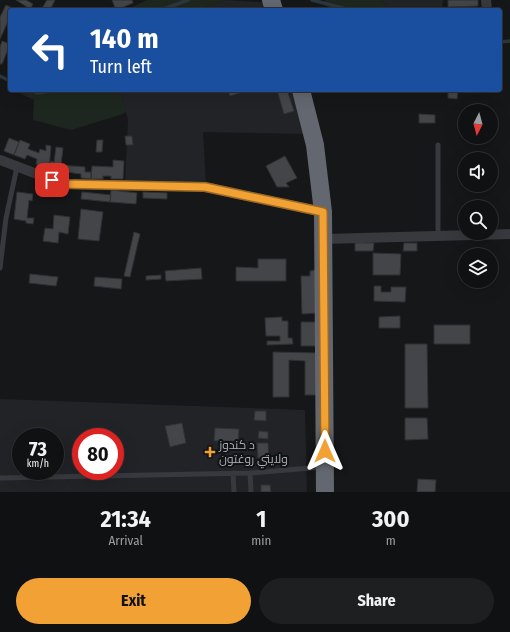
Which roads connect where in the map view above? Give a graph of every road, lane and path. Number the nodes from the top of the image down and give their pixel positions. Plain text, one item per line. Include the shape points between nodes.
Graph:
1 (301, 92) edge
2 (438, 145) dead end
3 (0, 160) edge
4 (17, 167) junction
5 (323, 212) junction
6 (510, 234) edge
7 (438, 236) junction
8 (324, 239) junction
9 (0, 268) edge
10 (325, 466) junction
11 (233, 473) junction
12 (250, 473) junction
13 (0, 478) edge
14 (234, 492) edge
15 (251, 492) edge
16 (325, 492) edge

1 - 5 highway via 314,145
2 - 7 lane
3 - 4 street
4 - 5 street via 63,184 205,187
4 - 9 lane via 6,218
5 - 8 highway
6 - 7 street
7 - 8 street
8 - 10 highway
10 - 12 lane
10 - 16 highway
11 - 12 lane
11 - 13 lane
11 - 14 lane
12 - 15 lane

